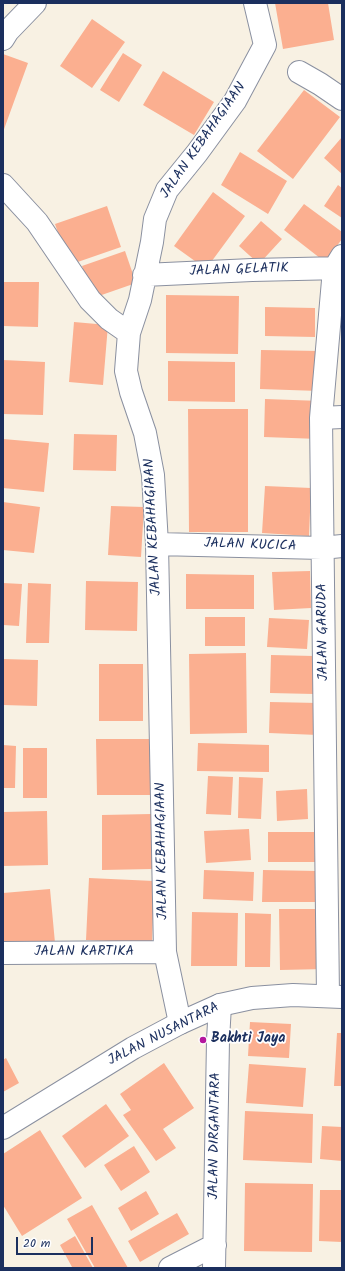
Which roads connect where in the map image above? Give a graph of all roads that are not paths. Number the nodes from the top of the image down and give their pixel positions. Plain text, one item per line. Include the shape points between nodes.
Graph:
1 (35, 3) edge
2 (255, 3) edge
3 (3, 39) edge
4 (299, 72) dead end
5 (342, 99) edge
6 (3, 185) edge
7 (339, 264) edge
8 (144, 275) junction
9 (129, 333) junction
10 (332, 418) edge
11 (157, 544) junction
12 (332, 547) edge
13 (333, 688) edge
14 (334, 825) edge
15 (165, 952) junction
16 (3, 953) edge
17 (335, 996) edge
18 (220, 1005) junction
19 (180, 1023) junction
20 (3, 1128) edge
21 (215, 1245) junction
22 (170, 1268) edge
23 (214, 1268) edge

1 - 3 street
2 - 8 street, JALAN KEBAHAGIAAN via 265,45 235,101 167,190 155,219
4 - 5 street
6 - 9 street via 37,222 90,300 109,320
7 - 8 street, JALAN GELATIK
7 - 10 street, JALAN GARUDA
8 - 9 street, JALAN KEBAHAGIAAN via 140,300
9 - 11 street, JALAN KEBAHAGIAAN via 126,372 150,453
10 - 12 street, JALAN GARUDA
11 - 12 street, JALAN KUCICA
11 - 15 street, JALAN KEBAHAGIAAN
12 - 13 street, JALAN GARUDA
13 - 14 street, JALAN GARUDA
14 - 17 street, JALAN GARUDA
15 - 16 street, JALAN KARTIKA
15 - 19 street, JALAN KEBAHAGIAAN
17 - 18 street, JALAN NUSANTARA via 293,995 252,998
18 - 19 street, JALAN NUSANTARA
18 - 21 street, JALAN DIRGANTARA
19 - 20 street, JALAN NUSANTARA via 133,1048
21 - 22 street
21 - 23 street, JALAN DIRGANTARA

